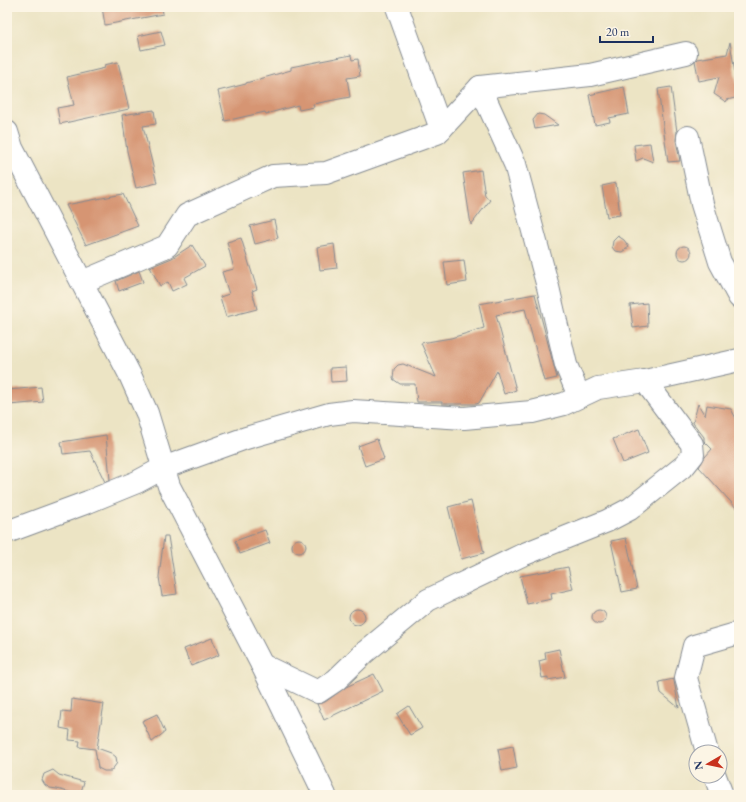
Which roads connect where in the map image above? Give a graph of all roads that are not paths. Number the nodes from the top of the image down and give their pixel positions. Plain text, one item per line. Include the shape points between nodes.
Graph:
1 (397, 7) edge
2 (686, 53) dead end
3 (480, 87) junction
4 (441, 129) junction
5 (7, 132) edge
6 (688, 136) dead end
7 (82, 282) junction
8 (739, 297) edge
9 (739, 360) edge
10 (645, 381) junction
11 (579, 396) junction
12 (163, 468) junction
13 (7, 532) edge
14 (739, 633) edge
15 (262, 665) junction
16 (705, 744) edge
17 (718, 784) edge
18 (325, 795) edge
19 (722, 795) edge

1 - 4 street
2 - 3 street via 590,75
3 - 4 street
3 - 11 street via 515,164 566,365
4 - 7 street via 437,133 326,173 273,176 187,215 167,246
5 - 7 street via 12,148
6 - 8 street via 702,204 720,262
7 - 12 street via 147,413
9 - 10 street
10 - 11 street via 598,388
10 - 15 street via 692,444 693,455 685,465 630,509 607,521 522,555 428,600 364,653 336,680 318,692
11 - 12 street via 552,408 488,417 464,418 353,411 329,414 246,438
12 - 13 street via 137,482
12 - 15 street via 169,486
14 - 16 street via 694,646 686,678
15 - 18 street
17 - 19 street

